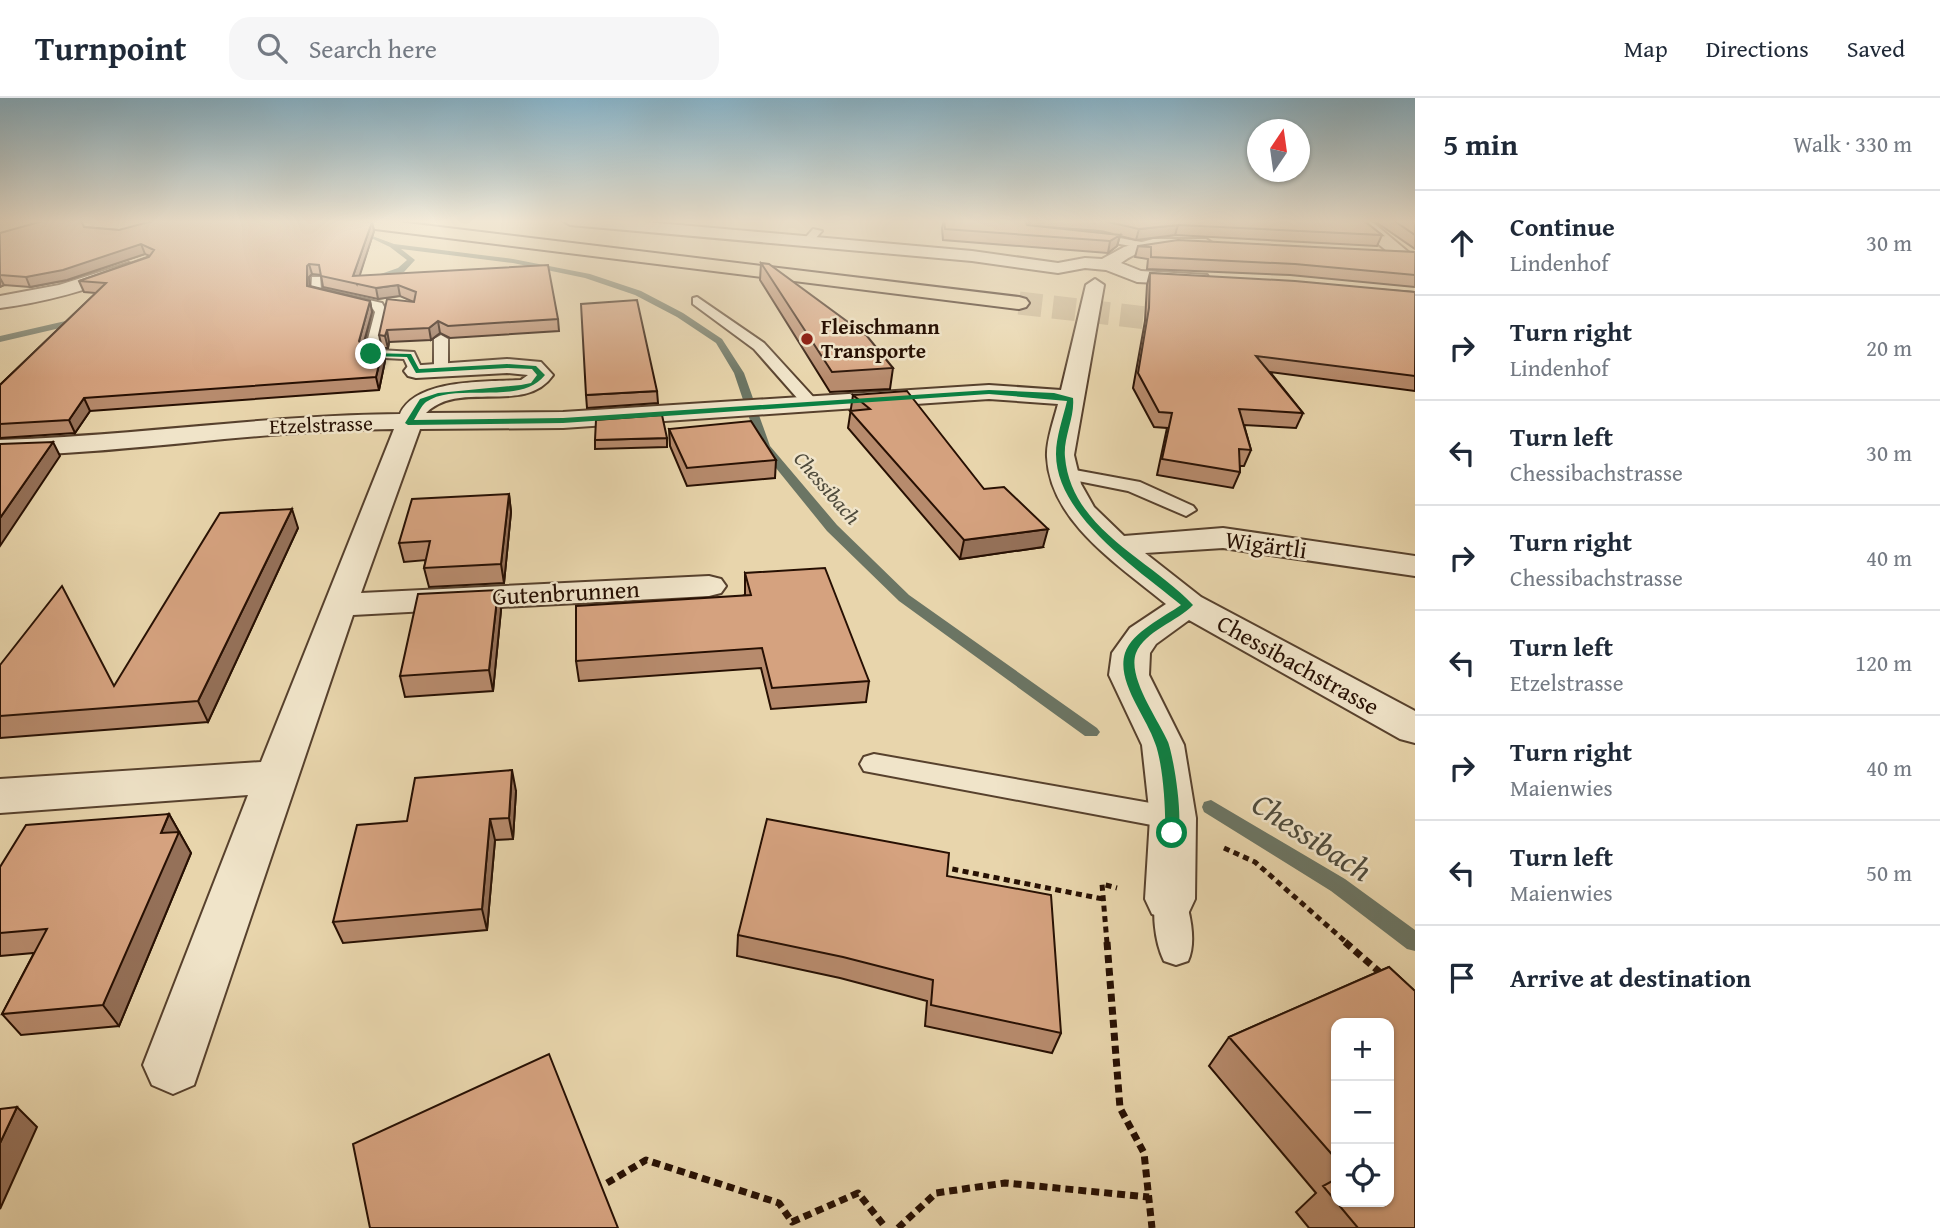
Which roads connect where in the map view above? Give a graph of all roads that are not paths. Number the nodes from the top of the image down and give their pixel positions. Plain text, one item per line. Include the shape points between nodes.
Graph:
1 (117, 273) edge
2 (821, 273) edge
3 (851, 273) edge
4 (1058, 273) edge
5 (1130, 273) edge
6 (1137, 276) junction
7 (1223, 280) edge
8 (1095, 285) junction
9 (316, 286) edge
10 (697, 301) dead end
11 (0, 302) edge
12 (441, 339) edge
13 (441, 370) junction
14 (416, 371) joint
15 (1070, 400) junction
16 (811, 404) junction
17 (408, 423) junction
18 (0, 448) edge
19 (1064, 473) junction
20 (1186, 510) dead end
21 (1116, 546) junction
22 (1415, 566) edge
23 (709, 586) dead end
24 (339, 605) junction
25 (1188, 605) junction
26 (1415, 729) edge
27 (874, 764) dead end
28 (277, 777) junction
29 (0, 796) edge
30 (1173, 818) junction
31 (1170, 899) joint
32 (1176, 950) dead end
33 (173, 1065) dead end

1 - 11 street via 38,298
2 - 3 highway via 1023,295
4 - 8 street
5 - 6 street
6 - 7 street
6 - 8 street via 1128,284
8 - 15 street
9 - 14 lane via 357,302 383,305 371,354 409,355
10 - 16 lane via 758,346
12 - 13 lane
13 - 14 street
13 - 17 street via 507,366 534,368 541,375 522,387 440,394 422,401
15 - 16 street, Etzelstrasse via 989,392
15 - 19 street, Chessibachstrasse via 1060,455
16 - 17 street, Etzelstrasse via 563,420
17 - 18 street, Etzelstrasse via 331,422 79,446
17 - 24 street
19 - 20 lane via 1133,486
19 - 21 street, Chessibachstrasse via 1082,512
21 - 22 street, Wigärtli via 1223,538
21 - 25 street, Chessibachstrasse
23 - 24 street, Gutenbrunnen
24 - 28 street
25 - 26 street, Chessibachstrasse
25 - 30 street via 1143,636 1131,653 1129,675 1163,745
27 - 30 lane
28 - 29 street
28 - 33 street
30 - 31 street
31 - 32 lane

